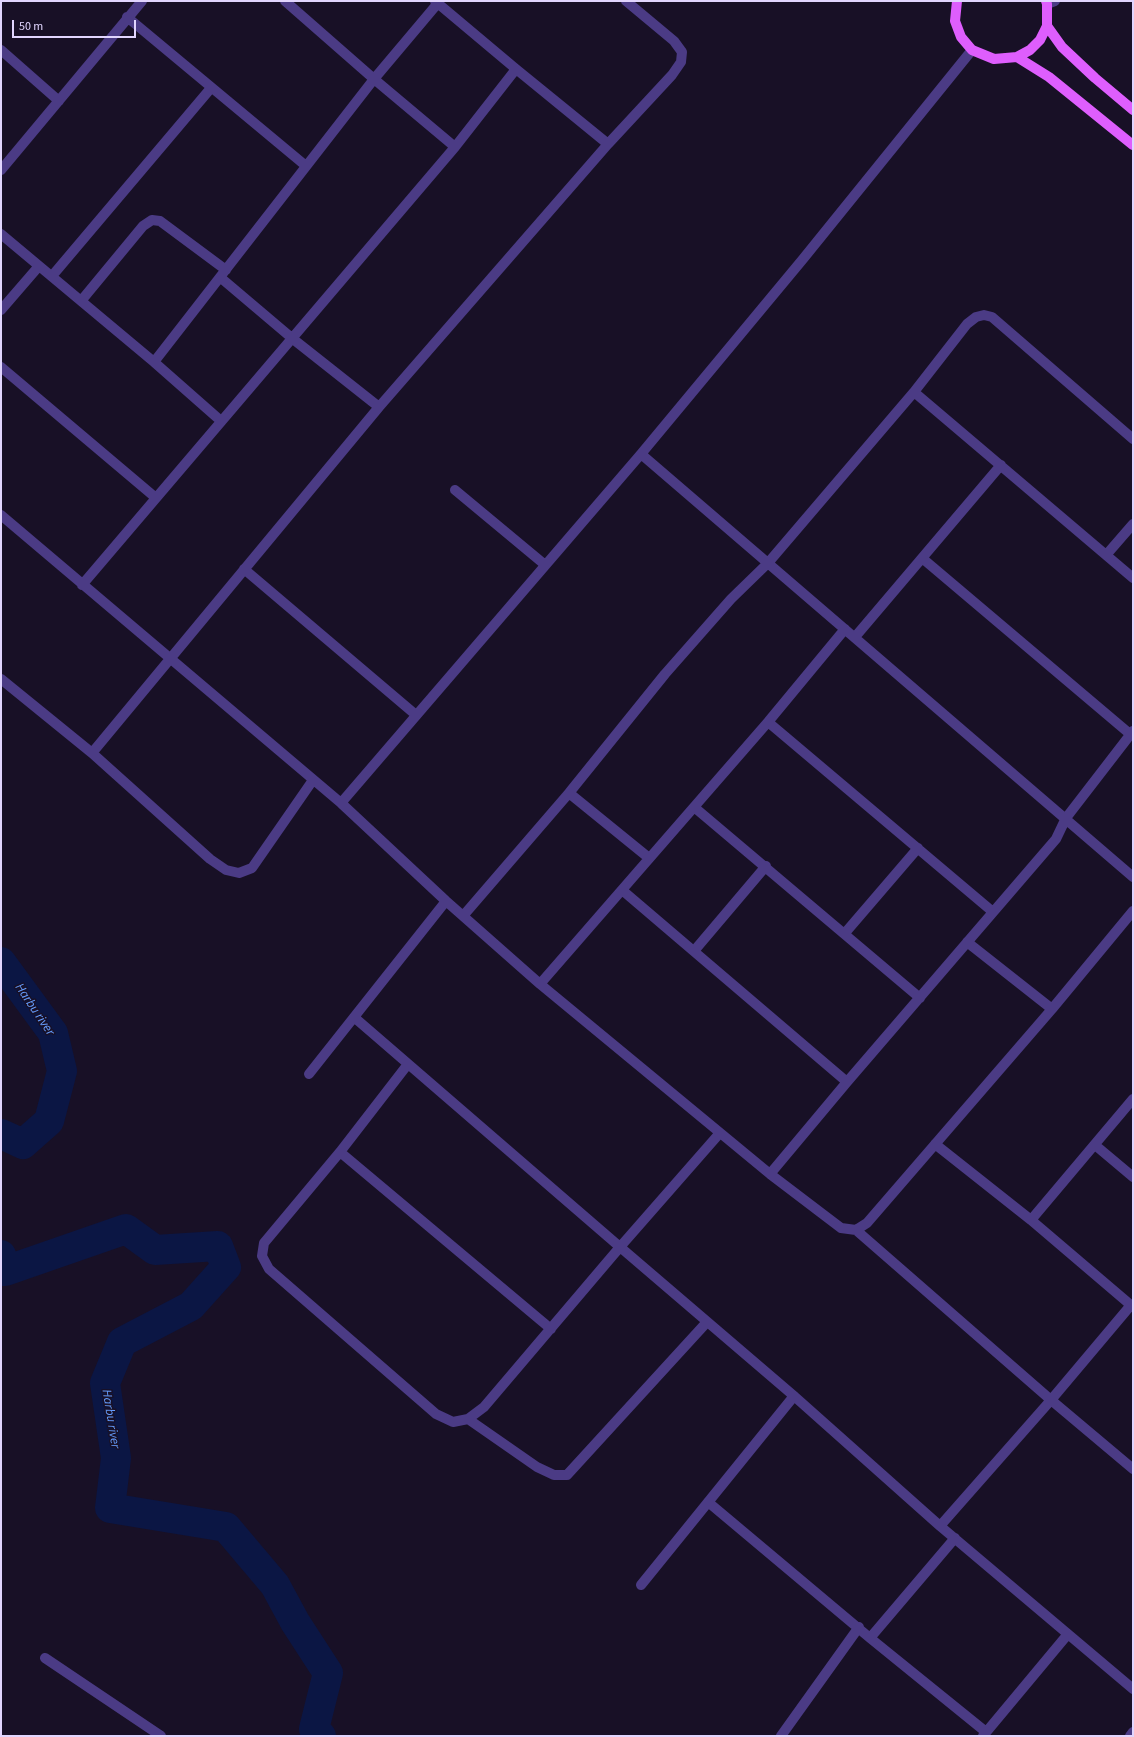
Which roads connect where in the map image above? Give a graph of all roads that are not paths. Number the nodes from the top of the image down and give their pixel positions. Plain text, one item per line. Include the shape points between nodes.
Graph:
1 (142, 1) edge
2 (285, 1) edge
3 (626, 1) edge
4 (436, 2) edge
5 (955, 2) edge
6 (1049, 2) edge
7 (127, 18) junction
8 (1047, 26) junction
9 (1, 50) edge
10 (972, 50) junction
11 (1017, 58) junction
12 (516, 69) junction
13 (374, 79) junction
14 (212, 88) junction
15 (59, 100) junction
16 (1133, 110) edge
17 (608, 144) junction
18 (1133, 145) edge
19 (455, 147) junction
20 (306, 166) junction
21 (1, 170) edge
22 (1, 234) edge
23 (39, 266) junction
24 (224, 274) junction
25 (52, 276) junction
26 (81, 301) junction
27 (1, 310) edge
28 (293, 339) junction
29 (154, 362) junction
30 (1, 367) edge
31 (914, 392) junction
32 (379, 407) junction
33 (222, 421) junction
34 (1133, 439) edge
35 (641, 454) junction
36 (1001, 465) junction
37 (455, 490) dead end
38 (156, 498) junction
39 (1, 515) edge
40 (1133, 524) edge
41 (1107, 554) junction
42 (922, 558) junction
43 (768, 563) junction
44 (544, 564) junction
45 (244, 569) junction
46 (1133, 578) edge
47 (82, 585) junction
48 (845, 629) junction
49 (855, 637) junction
50 (170, 658) junction
51 (1, 679) edge
52 (416, 715) junction
53 (768, 722) junction
54 (1132, 733) edge
55 (92, 753) junction
56 (313, 780) junction
57 (569, 793) junction
58 (341, 804) junction
59 (694, 807) junction
60 (1066, 818) junction
61 (918, 848) junction
62 (649, 858) junction
63 (766, 866) junction
64 (1133, 877) edge
65 (622, 890) junction
66 (446, 901) junction
67 (1133, 911) edge
68 (993, 912) junction
69 (463, 916) junction
70 (845, 933) junction
71 (967, 942) junction
72 (694, 952) junction
73 (540, 984) junction
74 (920, 998) junction
75 (1052, 1008) junction
76 (355, 1018) junction
77 (408, 1064) junction
78 (309, 1074) dead end
79 (848, 1082) junction
80 (1133, 1099) edge
81 (719, 1134) junction
82 (935, 1144) junction
83 (1095, 1145) junction
84 (340, 1152) junction
85 (770, 1174) junction
86 (1133, 1177) edge
87 (1031, 1220) junction
88 (856, 1230) junction
89 (620, 1248) junction
90 (1132, 1306) edge
91 (707, 1322) junction
92 (551, 1328) junction
93 (794, 1396) junction
94 (1051, 1400) junction
95 (468, 1419) junction
96 (1133, 1468) edge
97 (708, 1502) junction
98 (940, 1526) junction
99 (955, 1538) junction
100 (641, 1585) dead end
101 (858, 1627) junction
102 (1068, 1634) junction
103 (870, 1638) junction
104 (45, 1658) dead end
105 (1133, 1689) edge
106 (1133, 1732) edge
107 (984, 1734) edge
108 (161, 1736) edge
109 (781, 1736) edge
110 (1130, 1736) edge

1 - 7 street
2 - 13 street
3 - 17 street via 674,41 682,52 681,62
4 - 12 street
4 - 13 street
5 - 10 main road via 955,21 961,37
6 - 8 main road
7 - 14 street
7 - 15 street
8 - 11 main road via 1040,40
8 - 16 main road via 1062,47
9 - 15 street
10 - 11 main road via 994,60
10 - 35 street
11 - 18 main road via 1049,77
12 - 17 street
12 - 19 street
13 - 19 street
13 - 20 street
14 - 20 street
14 - 25 street
15 - 21 street
17 - 32 street
19 - 28 street
20 - 24 street
22 - 23 street
23 - 25 street
23 - 27 street
24 - 26 street via 160,221 152,220 143,226
24 - 28 street
24 - 29 street
25 - 26 street
26 - 29 street
28 - 32 street
28 - 33 street
29 - 33 street
30 - 38 street
31 - 34 street via 967,324 984,314 992,317
31 - 36 street
31 - 43 street
32 - 45 street
33 - 38 street
35 - 43 street
35 - 44 street
36 - 41 street
36 - 42 street
37 - 44 street
38 - 47 street
39 - 47 street
40 - 41 street
41 - 46 street
42 - 49 street
42 - 54 street
43 - 48 street
43 - 57 street via 731,599 665,674
44 - 52 street
45 - 50 street
45 - 52 street
47 - 50 street
48 - 49 street
48 - 53 street
49 - 60 street
50 - 55 street
50 - 56 street
51 - 55 street
52 - 58 street
53 - 59 street
53 - 61 street
54 - 60 street
55 - 56 street via 210,859 226,870 239,873 252,868
56 - 58 street
57 - 62 street
57 - 69 street
58 - 66 street
59 - 62 street
59 - 63 street
60 - 64 street
60 - 68 street via 1056,839
61 - 68 street
61 - 70 street
62 - 65 street
63 - 70 street
63 - 72 street
65 - 72 street
65 - 73 street
66 - 69 street
66 - 76 street
67 - 75 street
68 - 71 street
69 - 73 street
70 - 74 street
71 - 74 street
71 - 75 street
72 - 79 street
73 - 81 street
74 - 79 street
75 - 82 street
76 - 77 street
76 - 78 street
77 - 84 street
77 - 89 street
79 - 85 street
80 - 83 street
81 - 85 street
81 - 89 street
82 - 87 street
82 - 88 street via 867,1223
83 - 86 street
83 - 87 street
84 - 92 street
84 - 95 street via 264,1244 262,1256 269,1269 436,1414 453,1422
85 - 88 street via 841,1228
87 - 90 street
88 - 94 street
89 - 91 street
89 - 92 street
90 - 94 street
91 - 93 street
91 - 95 street via 567,1476 554,1475 537,1467
92 - 95 street via 484,1407
93 - 97 street
93 - 98 street
94 - 96 street
94 - 98 street
97 - 100 street
97 - 101 street
98 - 99 street
99 - 102 street
99 - 103 street
101 - 103 street
101 - 109 street
102 - 105 street
102 - 107 street
103 - 107 street
104 - 108 street
106 - 110 street

